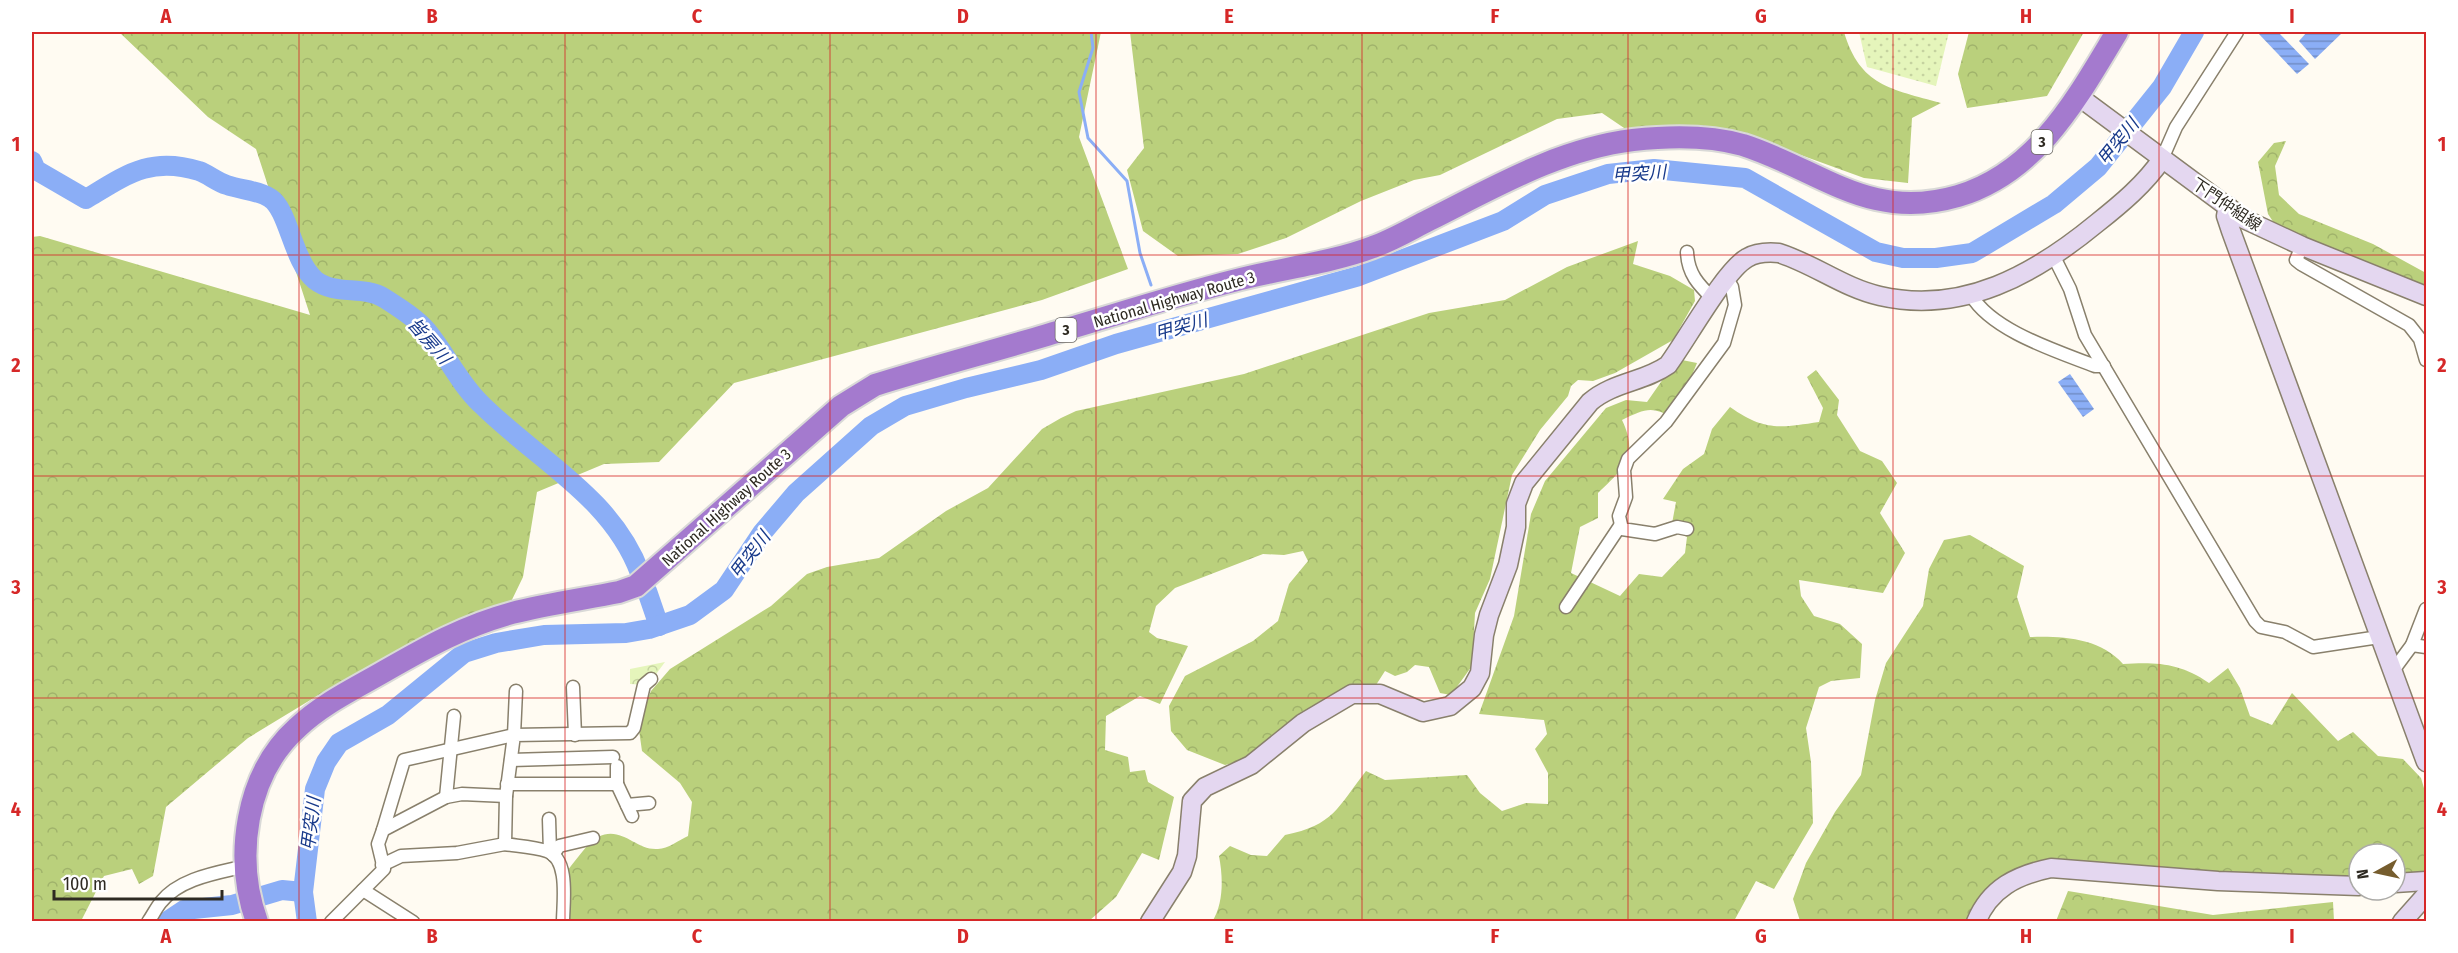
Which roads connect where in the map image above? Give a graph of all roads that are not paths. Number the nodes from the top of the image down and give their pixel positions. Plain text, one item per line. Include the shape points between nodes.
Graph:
1 (2116, 32) edge
2 (2237, 32) edge
3 (2078, 96) junction
4 (2159, 157) junction
5 (2228, 206) junction
6 (2302, 246) junction
7 (1687, 252) dead end
8 (2054, 257) junction
9 (1727, 279) junction
10 (1971, 296) junction
11 (2427, 296) edge
12 (1713, 299) junction
13 (2427, 360) edge
14 (2104, 366) junction
15 (1620, 526) junction
16 (1687, 529) dead end
17 (1566, 607) dead end
18 (2427, 609) edge
19 (2379, 637) junction
20 (2412, 645) junction
21 (2427, 646) edge
22 (2392, 672) junction
23 (651, 679) dead end
24 (573, 687) dead end
25 (516, 691) dead end
26 (454, 716) dead end
27 (514, 735) junction
28 (575, 735) junction
29 (450, 749) junction
30 (511, 760) junction
31 (2427, 762) edge
32 (618, 784) junction
33 (507, 790) junction
34 (446, 797) junction
35 (649, 803) dead end
36 (549, 819) dead end
37 (383, 830) junction
38 (593, 838) dead end
39 (505, 844) junction
40 (551, 853) junction
41 (382, 865) junction
42 (246, 866) junction
43 (2427, 881) edge
44 (2407, 882) edge
45 (2347, 886) edge
46 (363, 890) junction
47 (2427, 895) edge
48 (256, 917) edge
49 (148, 921) edge
50 (331, 921) edge
51 (413, 921) edge
52 (563, 921) edge
53 (1150, 921) edge
54 (1976, 921) edge
55 (2402, 921) edge

1 - 3 highway, National Highway Route 3 / 3
2 - 4 street
3 - 4 street, 下門仲組線
3 - 42 highway, National Highway Route 3 / 3 via 2025,160 1998,179 1958,196 1926,202 1875,200 1722,140 1668,138 1599,145 1541,165 1373,248 1229,282 875,385 841,406 636,586 512,614 453,633 312,714 283,742 261,780 250,812
4 - 5 street, 下門仲組線
4 - 8 street via 2152,173 2117,208
5 - 6 street, 下門仲組線 via 2261,228
5 - 19 street via 2226,216 2231,231
6 - 11 street, 下門仲組線
6 - 13 street via 2296,260 2409,325 2420,339
7 - 12 street via 1694,280
8 - 10 street via 2004,284
8 - 14 street via 2070,289 2085,335
9 - 10 street via 1746,258 1764,252 1779,253 1877,295 1924,302
9 - 12 street
9 - 15 street via 1735,305 1724,343 1666,422 1628,459
10 - 14 street via 1977,306 2012,331 2095,366
12 - 53 street via 1668,365 1601,393 1590,402 1524,483 1516,504 1508,565 1484,635 1480,674 1467,693 1450,706 1423,712 1380,694 1352,694 1303,723 1251,765 1205,787 1192,801 1182,872
14 - 19 street via 2255,621 2313,647
15 - 16 street via 1646,534 1677,527
15 - 17 street
18 - 20 street
19 - 22 street
20 - 21 street
20 - 22 street
22 - 31 street
23 - 28 street via 644,685 630,733
24 - 28 street
25 - 27 street
26 - 29 street
27 - 28 street
27 - 29 street
27 - 30 street
29 - 34 street
29 - 37 street via 404,760
30 - 32 street via 615,762
30 - 33 street
32 - 33 street
32 - 35 street via 629,811
33 - 34 street
33 - 39 street
34 - 37 street
36 - 40 street
37 - 41 street via 378,844
38 - 40 street via 559,846
39 - 40 street
39 - 41 street via 457,853 401,856
40 - 52 street via 559,861 563,882
41 - 46 street via 384,869
42 - 48 highway, National Highway Route 3 / 3
42 - 49 street via 183,885 161,902
43 - 44 street
45 - 54 street via 2218,881 2051,867 2003,885
46 - 50 street
46 - 51 street
47 - 55 street

